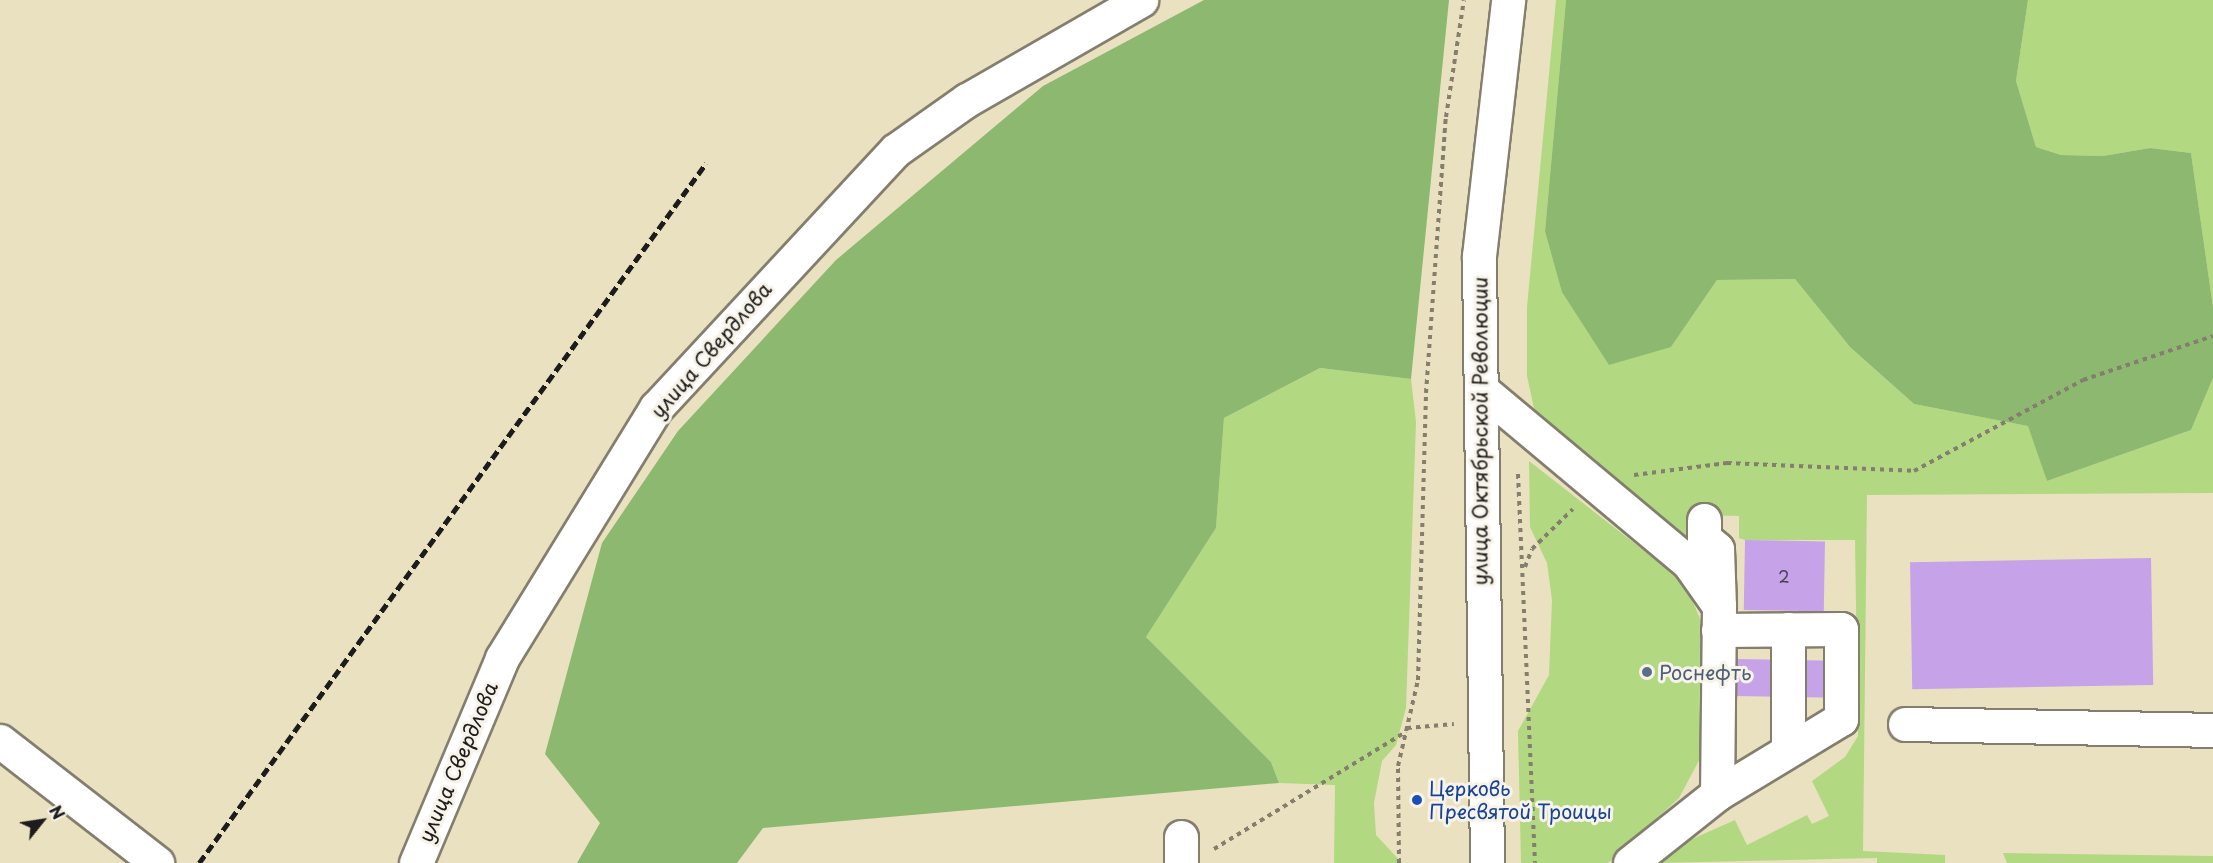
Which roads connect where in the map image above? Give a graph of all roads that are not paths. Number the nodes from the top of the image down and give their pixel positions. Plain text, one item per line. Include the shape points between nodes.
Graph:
1 (1141, 0) edge
2 (1508, 0) edge
3 (1482, 390) junction
4 (1715, 529) dead end
5 (1718, 618) junction
6 (1788, 629) junction
7 (1905, 724) dead end
8 (2213, 730) edge
9 (0, 741) edge
10 (1788, 750) junction
11 (1718, 794) junction
12 (157, 863) edge
13 (416, 863) edge
14 (1487, 863) edge
15 (1630, 863) edge

1 - 13 street, улица Свердлова via 967,100 896,150 656,408 502,658
2 - 3 street, улица Октябрьской Революции via 1479,256
3 - 5 street via 1688,562
3 - 14 street, улица Октябрьской Революции
4 - 5 street
5 - 6 street
5 - 11 street
6 - 10 street
6 - 10 street via 1841,628 1841,719
7 - 8 street
9 - 12 street
10 - 11 street
11 - 15 street

